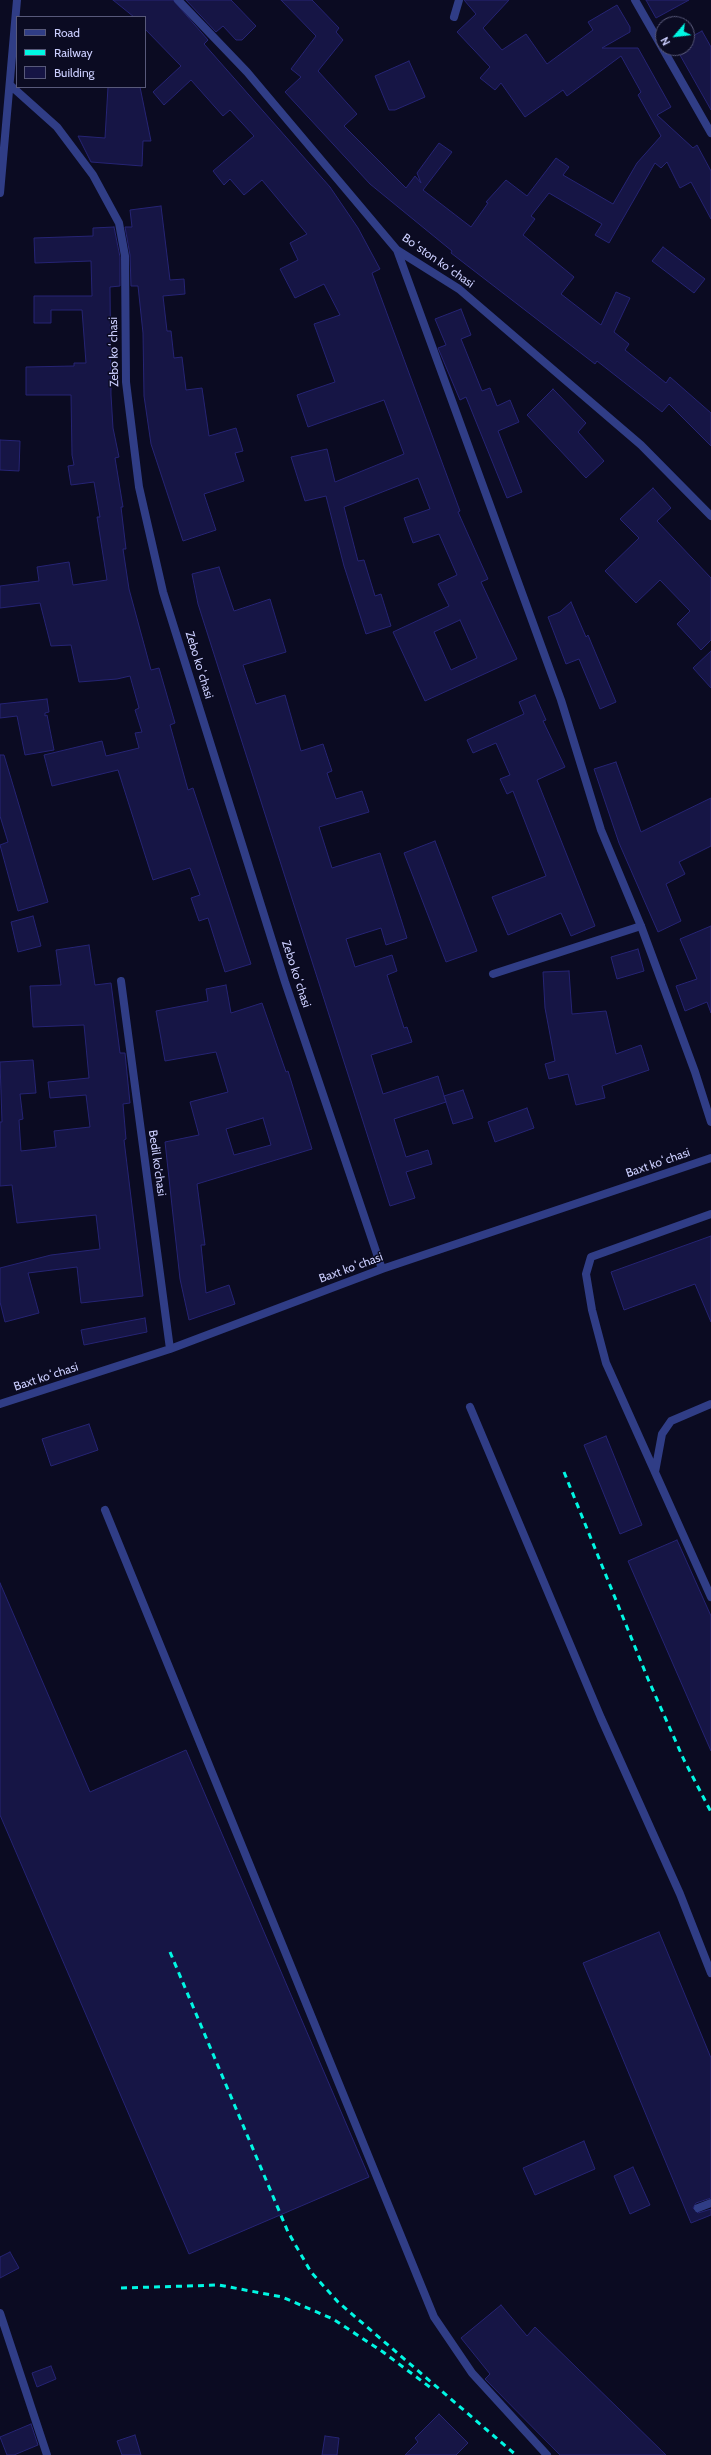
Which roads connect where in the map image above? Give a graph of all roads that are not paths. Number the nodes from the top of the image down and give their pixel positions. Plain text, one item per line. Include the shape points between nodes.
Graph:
1 (17, 0) edge
2 (178, 0) edge
3 (460, 0) edge
4 (635, 0) edge
5 (454, 17) dead end
6 (10, 85) junction
7 (711, 133) edge
8 (0, 193) edge
9 (397, 250) junction
10 (711, 516) edge
11 (640, 926) junction
12 (493, 974) dead end
13 (121, 981) dead end
14 (711, 1122) edge
15 (711, 1158) edge
16 (711, 1214) edge
17 (382, 1269) junction
18 (170, 1349) junction
19 (0, 1404) edge
20 (711, 1404) edge
21 (470, 1407) dead end
22 (655, 1472) junction
23 (105, 1510) dead end
24 (711, 1597) edge
25 (711, 1973) edge
26 (711, 2203) edge
27 (698, 2208) dead end
28 (0, 2313) edge
29 (47, 2455) edge
30 (547, 2455) edge

1 - 6 street
2 - 9 street, Boʻston koʻchasi via 247,72
3 - 5 street
4 - 7 street
6 - 8 street
6 - 17 street, Zebo koʻchasi via 57,127 93,176 119,223 125,256 126,382 138,479 163,592 285,982
9 - 10 street, Boʻston koʻchasi via 459,289 641,445
9 - 11 street via 560,700 601,830
11 - 12 street
11 - 14 street
13 - 18 street, Bedil ko'chasi
15 - 17 street, Baxt koʻchasi
16 - 22 street via 591,1257 586,1274 592,1310 606,1363
17 - 18 street, Baxt koʻchasi
18 - 19 street, Baxt koʻchasi
20 - 22 street via 670,1421 662,1434
21 - 25 street via 601,1718 680,1894
22 - 24 street
23 - 30 street via 434,2316 472,2373
26 - 27 street
28 - 29 street

